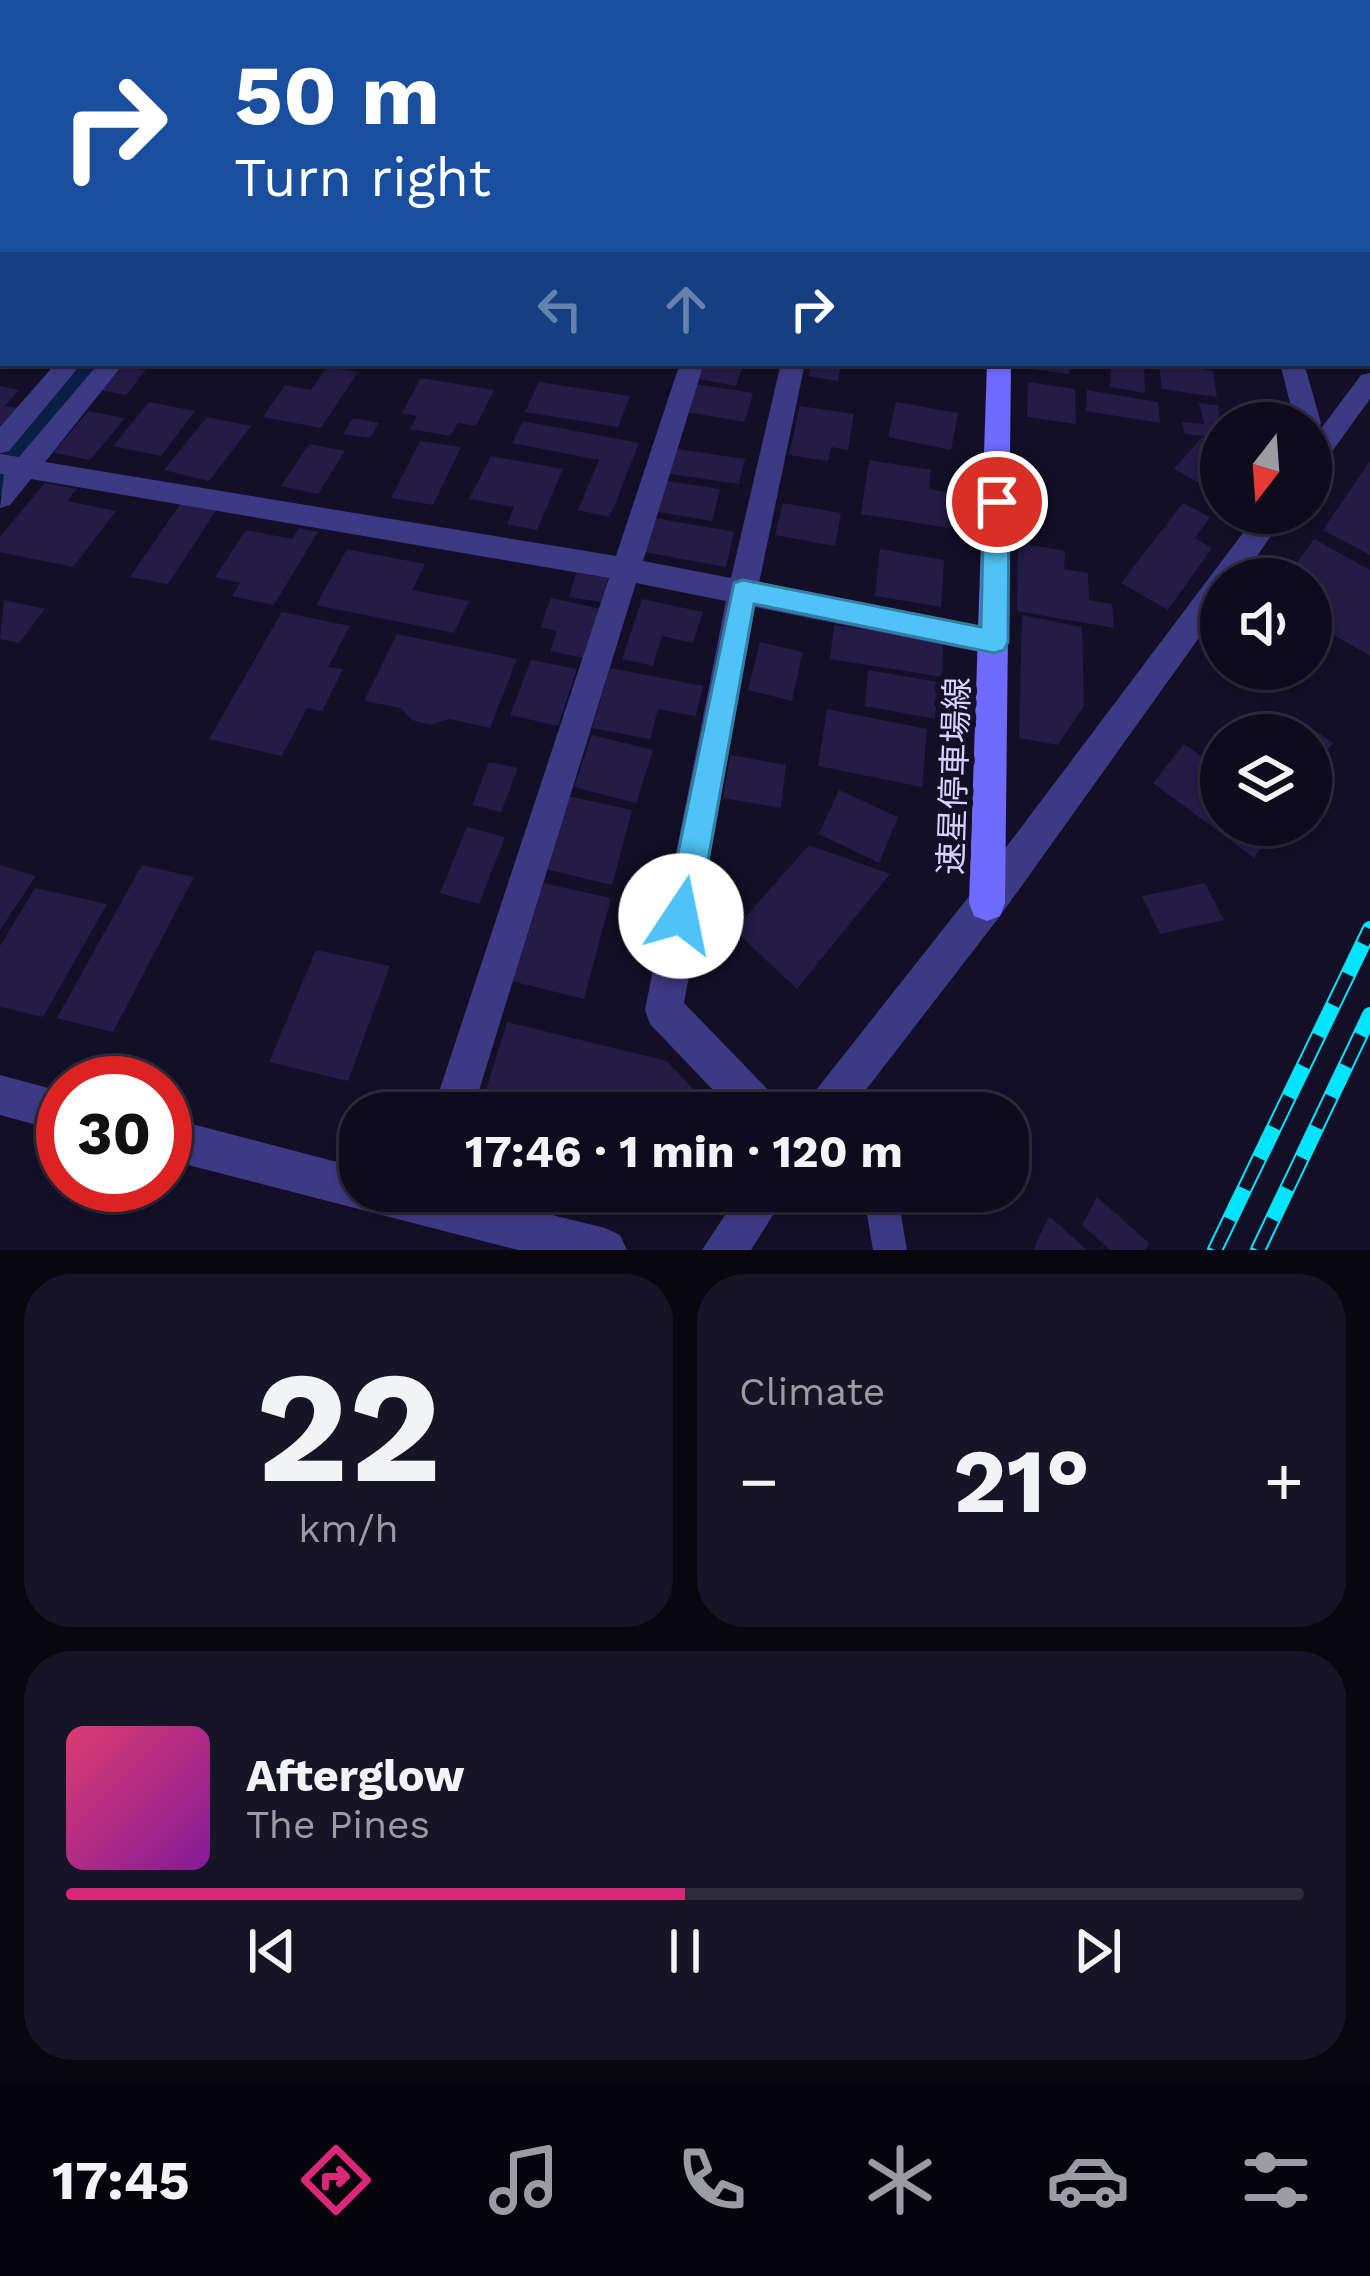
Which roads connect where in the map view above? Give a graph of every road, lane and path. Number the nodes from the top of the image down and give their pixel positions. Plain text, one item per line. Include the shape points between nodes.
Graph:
1 (67, 366) edge
2 (109, 366) edge
3 (691, 366) edge
4 (792, 366) edge
5 (999, 366) edge
6 (1293, 366) edge
7 (1370, 381) edge
8 (1302, 402) edge
9 (1332, 427) edge
10 (0, 444) edge
11 (13, 466) edge
12 (0, 499) edge
13 (626, 569) junction
14 (743, 591) junction
15 (1200, 613) edge
16 (994, 642) junction
17 (987, 903) junction
18 (459, 1092) edge
19 (743, 1092) edge
20 (848, 1092) edge
21 (0, 1095) edge
22 (36, 1105) edge
23 (192, 1145) edge
24 (339, 1183) edge
25 (473, 1212) edge
26 (752, 1212) edge
27 (884, 1212) edge
28 (605, 1250) edge
29 (724, 1250) edge
30 (890, 1250) edge

1 - 10 street
2 - 11 street
3 - 13 street
4 - 14 street
5 - 16 main road, 速星停車場線
6 - 8 street
7 - 9 street
11 - 12 street
11 - 13 street
13 - 14 street
13 - 18 street
14 - 16 street
14 - 19 street via 664,1010
15 - 17 street
16 - 17 main road, 速星停車場線
17 - 20 street
21 - 22 street
23 - 24 street
25 - 28 street
26 - 29 street
27 - 30 lane

